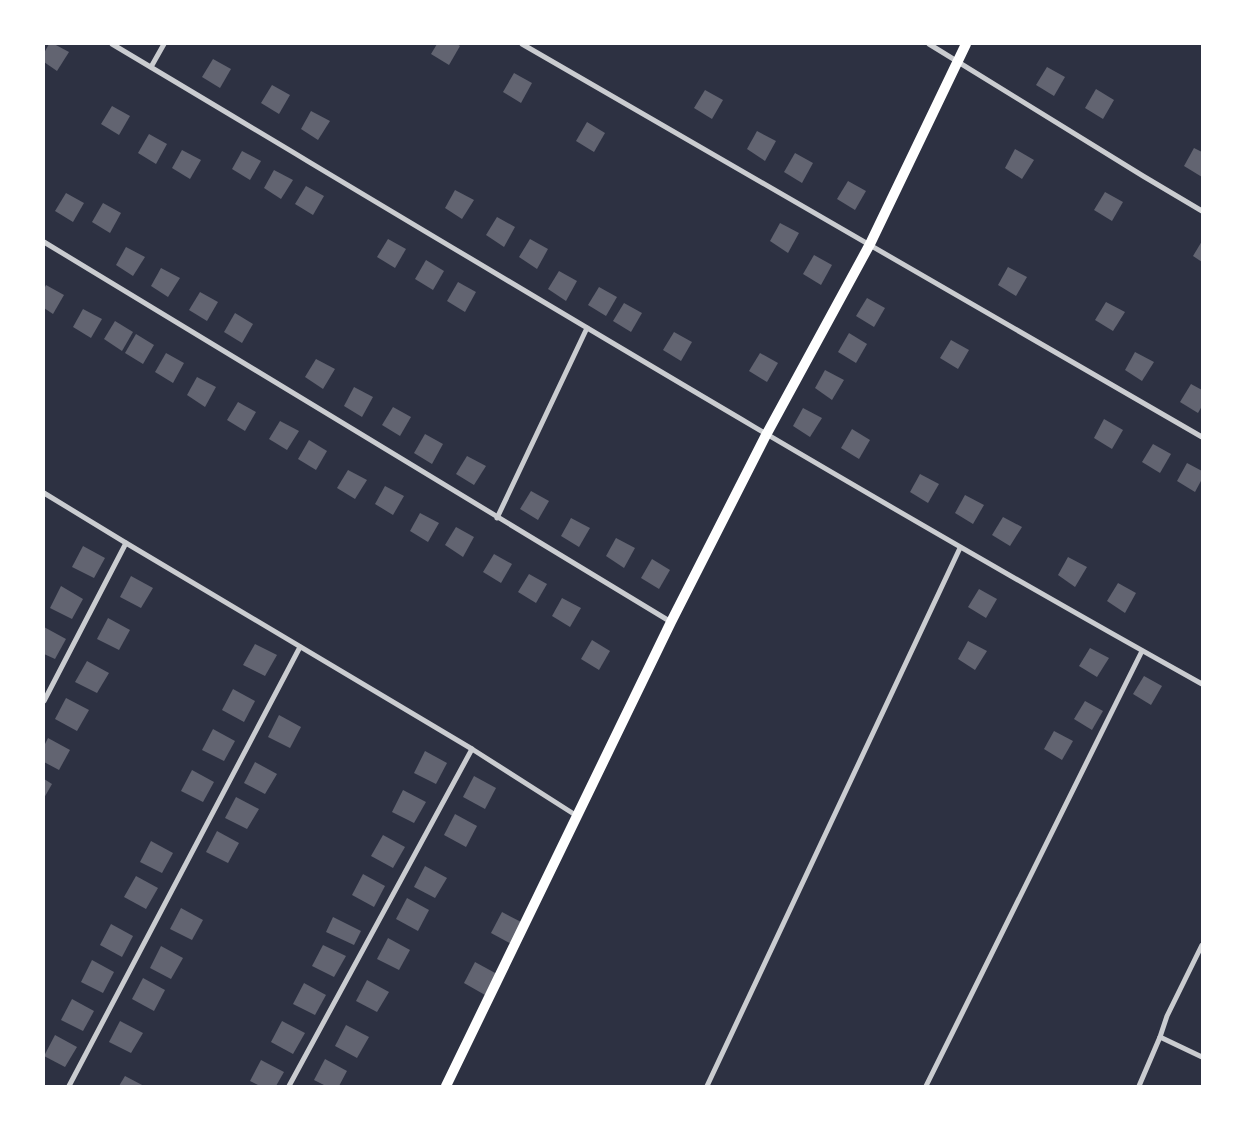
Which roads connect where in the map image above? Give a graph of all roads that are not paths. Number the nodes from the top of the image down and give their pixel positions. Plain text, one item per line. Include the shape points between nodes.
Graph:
1 (112, 44) edge
2 (164, 44) edge
3 (522, 44) edge
4 (929, 44) edge
5 (966, 44) edge
6 (957, 61) junction
7 (151, 67) junction
8 (1202, 211) edge
9 (44, 242) edge
10 (870, 244) junction
11 (587, 328) junction
12 (766, 435) junction
13 (1202, 437) edge
14 (44, 493) edge
15 (498, 518) junction
16 (126, 543) junction
17 (960, 548) junction
18 (671, 622) junction
19 (300, 647) junction
20 (1142, 651) junction
21 (1202, 684) edge
22 (44, 701) edge
23 (472, 749) junction
24 (578, 816) junction
25 (1202, 945) edge
26 (1160, 1037) junction
27 (1202, 1057) edge
28 (70, 1086) edge
29 (290, 1086) edge
30 (446, 1086) edge
31 (707, 1086) edge
32 (926, 1086) edge
33 (1139, 1086) edge

1 - 7 street
2 - 7 street
3 - 10 street
4 - 6 street
5 - 6 main road
6 - 8 street
6 - 10 main road
7 - 11 street
9 - 15 street
10 - 12 main road
10 - 13 street
11 - 12 street
11 - 15 street
12 - 17 street
12 - 18 main road
14 - 16 street
15 - 18 street
16 - 19 street
16 - 22 street
17 - 20 street
17 - 31 street
18 - 24 main road
19 - 23 street
19 - 28 street
20 - 21 street
20 - 32 street
23 - 24 street
23 - 29 street
24 - 30 main road
25 - 26 street
26 - 27 street
26 - 33 street

